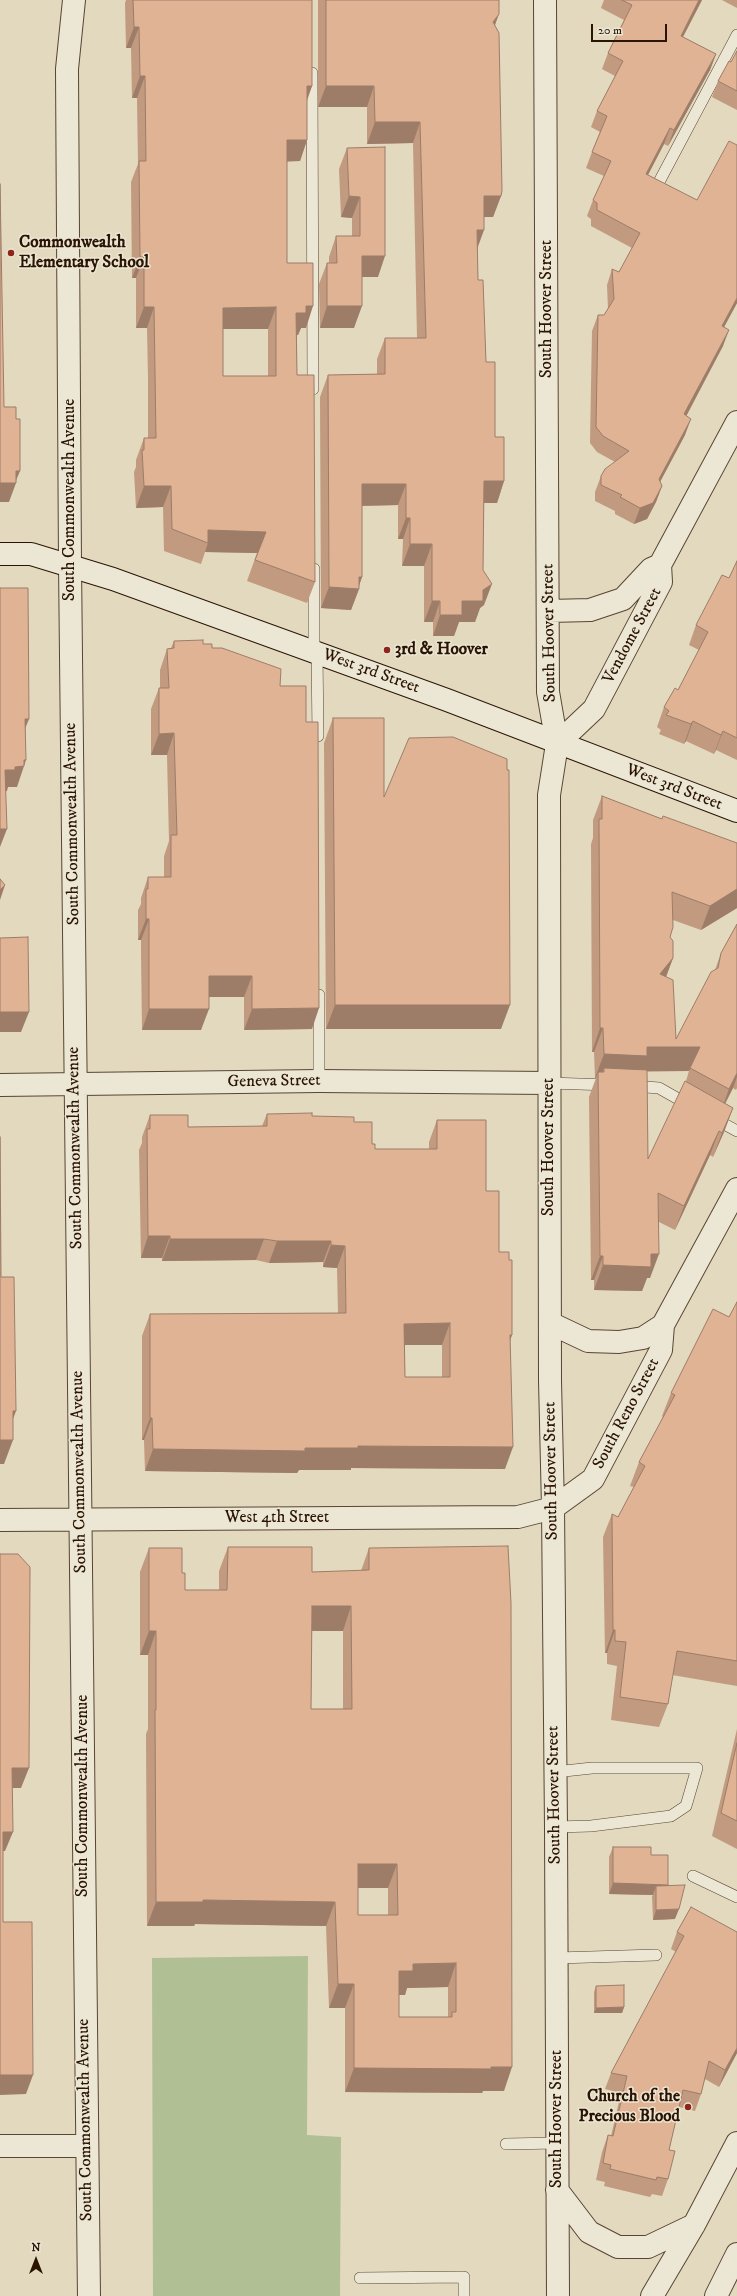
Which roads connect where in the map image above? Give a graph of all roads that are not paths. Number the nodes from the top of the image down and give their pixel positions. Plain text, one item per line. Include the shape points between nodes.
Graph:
1 (74, 0) edge
2 (545, 0) edge
3 (737, 35) edge
4 (312, 63) edge
5 (659, 182) edge
6 (313, 403) edge
7 (737, 422) edge
8 (0, 554) edge
9 (314, 561) edge
10 (70, 565) junction
11 (660, 565) junction
12 (549, 611) junction
13 (316, 652) junction
14 (557, 744) junction
15 (318, 748) edge
16 (737, 811) edge
17 (319, 986) edge
18 (319, 1082) junction
19 (549, 1083) junction
20 (76, 1084) junction
21 (0, 1085) edge
22 (737, 1131) edge
23 (737, 1189) edge
24 (550, 1323) junction
25 (663, 1325) junction
26 (553, 1508) junction
27 (81, 1519) junction
28 (0, 1520) edge
29 (555, 1772) junction
30 (556, 1827) junction
31 (692, 1876) dead end
32 (737, 1897) edge
33 (656, 1955) dead end
34 (557, 1958) junction
35 (557, 2143) junction
36 (737, 2143) edge
37 (506, 2144) dead end
38 (0, 2146) edge
39 (85, 2146) junction
40 (557, 2190) junction
41 (694, 2225) junction
42 (737, 2254) edge
43 (360, 2278) dead end
44 (89, 2296) edge
45 (464, 2296) edge
46 (558, 2296) edge
47 (652, 2296) edge
48 (716, 2296) edge

1 - 10 street, South Commonwealth Avenue via 67,68
2 - 12 street, South Hoover Street
3 - 5 lane
4 - 6 lane
7 - 11 street
8 - 10 street, West 3rd Street via 31,554
9 - 13 lane
10 - 13 street, West 3rd Street
10 - 20 street, South Commonwealth Avenue
11 - 12 street, Vendome Street via 651,569 623,599 590,610
11 - 14 street, Vendome Street via 661,582 594,709
12 - 14 street, South Hoover Street via 548,692
13 - 14 street, West 3rd Street
13 - 15 lane
14 - 16 street, West 3rd Street
14 - 19 street, South Hoover Street via 549,801
17 - 18 lane
18 - 19 street, Geneva Street
18 - 20 street, Geneva Street
19 - 22 lane via 659,1088
19 - 24 street, South Hoover Street
20 - 21 street, Geneva Street
20 - 27 street, South Commonwealth Avenue
23 - 25 street, South Reno Street
24 - 25 street, South Reno Street via 588,1341 619,1342 643,1338
24 - 26 street, South Hoover Street
25 - 26 street, South Reno Street via 661,1350 593,1479
26 - 27 street, West 4th Street via 518,1517
26 - 29 street, South Hoover Street
27 - 28 street, West 4th Street
27 - 39 street, South Commonwealth Avenue
29 - 30 street, South Hoover Street
29 - 30 lane via 592,1768 697,1768 686,1806 670,1816 591,1826
30 - 34 street, South Hoover Street
31 - 32 lane
33 - 34 lane
34 - 35 street, South Hoover Street
35 - 37 lane
35 - 40 street, South Hoover Street
36 - 41 street
38 - 39 street
39 - 44 street, South Commonwealth Avenue
40 - 41 street via 589,2232 618,2247 648,2247
40 - 46 street, South Hoover Street
41 - 47 street
42 - 48 street
43 - 45 lane via 464,2277

